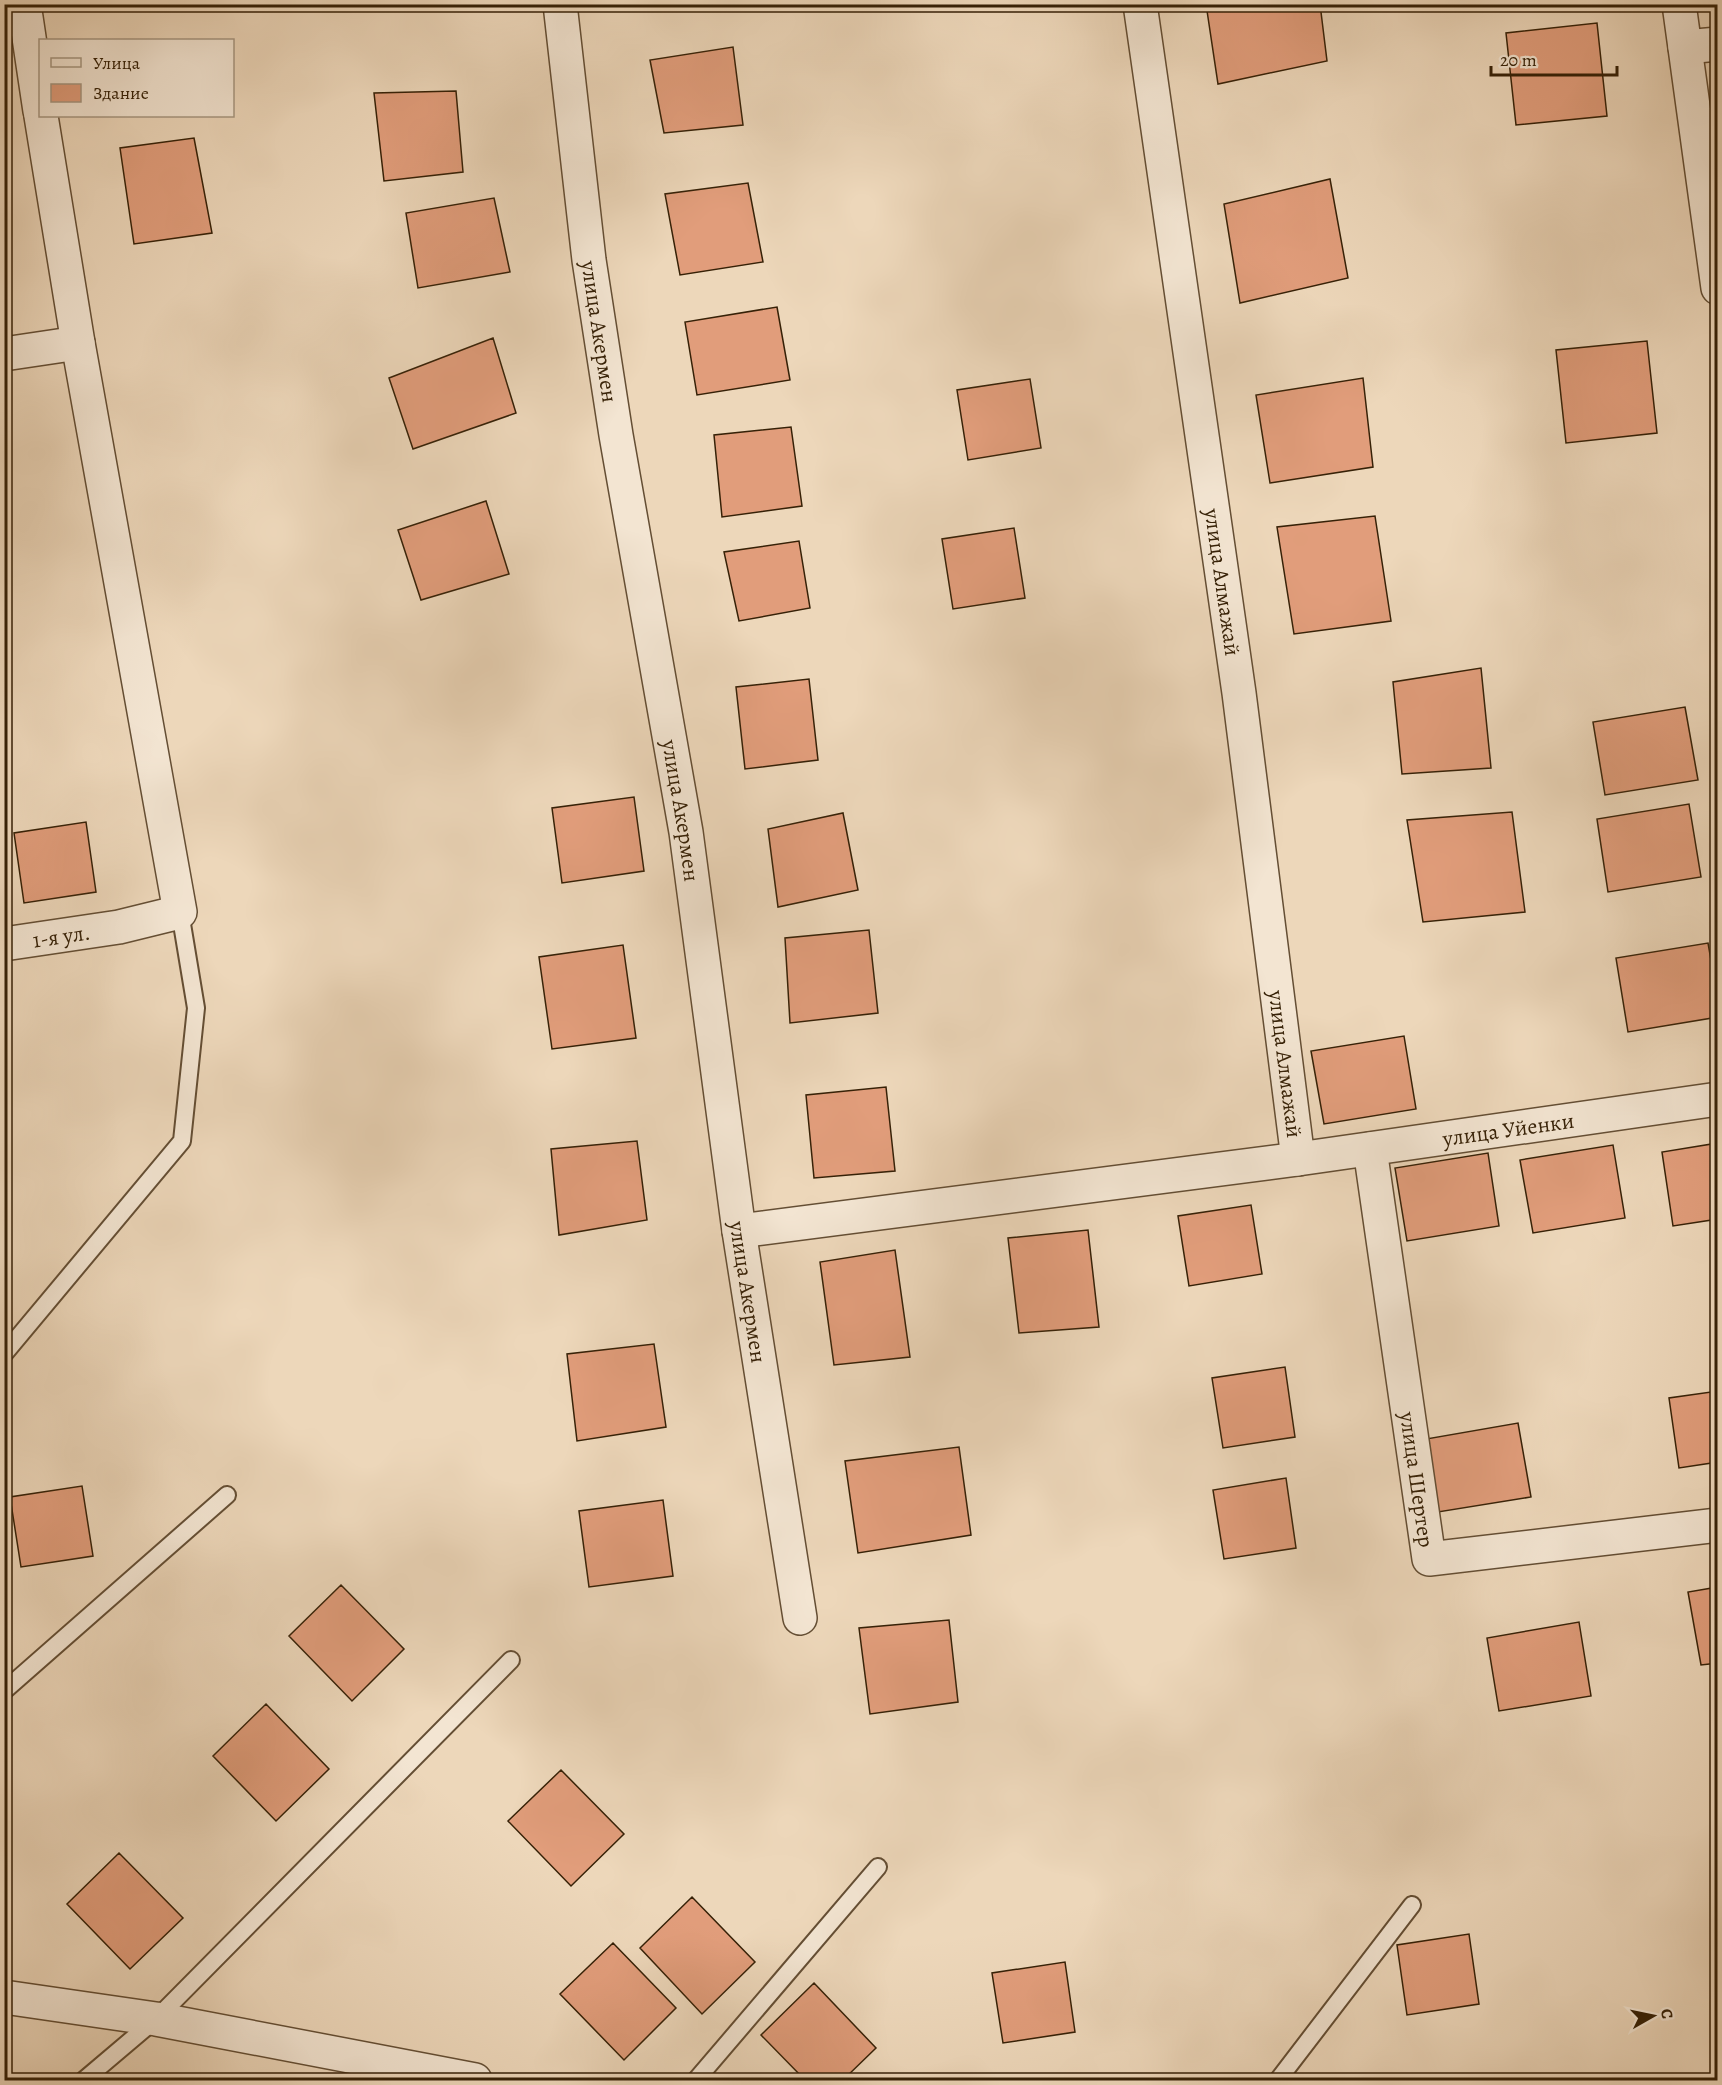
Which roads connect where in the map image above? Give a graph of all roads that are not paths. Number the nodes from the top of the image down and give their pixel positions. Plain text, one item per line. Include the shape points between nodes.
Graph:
1 (24, 4) edge
2 (560, 4) edge
3 (1140, 4) edge
4 (1679, 4) edge
5 (1718, 44) edge
6 (1685, 47) junction
7 (39, 104) edge
8 (41, 117) edge
9 (1718, 288) edge
10 (78, 343) junction
11 (4, 354) edge
12 (180, 912) junction
13 (4, 944) edge
14 (1718, 1099) edge
15 (1370, 1149) junction
16 (1298, 1159) junction
17 (739, 1231) junction
18 (4, 1354) edge
19 (227, 1495) dead end
20 (1718, 1525) edge
21 (800, 1618) dead end
22 (511, 1660) dead end
23 (4, 1691) edge
24 (878, 1867) dead end
25 (1412, 1905) dead end
26 (4, 1997) edge
27 (156, 2019) junction
28 (84, 2080) edge
29 (475, 2080) edge
30 (696, 2080) edge
31 (1278, 2080) edge

1 - 7 street
2 - 17 street, улица Акермен via 591,272 686,832
3 - 16 street, улица Алмажай via 1239,693
4 - 6 street
5 - 6 street
6 - 9 street
8 - 10 street
10 - 11 street
10 - 12 street
12 - 13 street, 1-я ул. via 119,927
12 - 18 lane via 196,1008 182,1141
14 - 15 street, улица Уйенки
15 - 16 street, улица Уйенки
15 - 20 street, улица Шертер via 1429,1559
16 - 17 street, улица Уйенки
17 - 21 street, улица Акермен
19 - 23 lane
22 - 27 lane
24 - 30 lane
25 - 31 lane
26 - 27 street
27 - 28 lane
27 - 29 street

